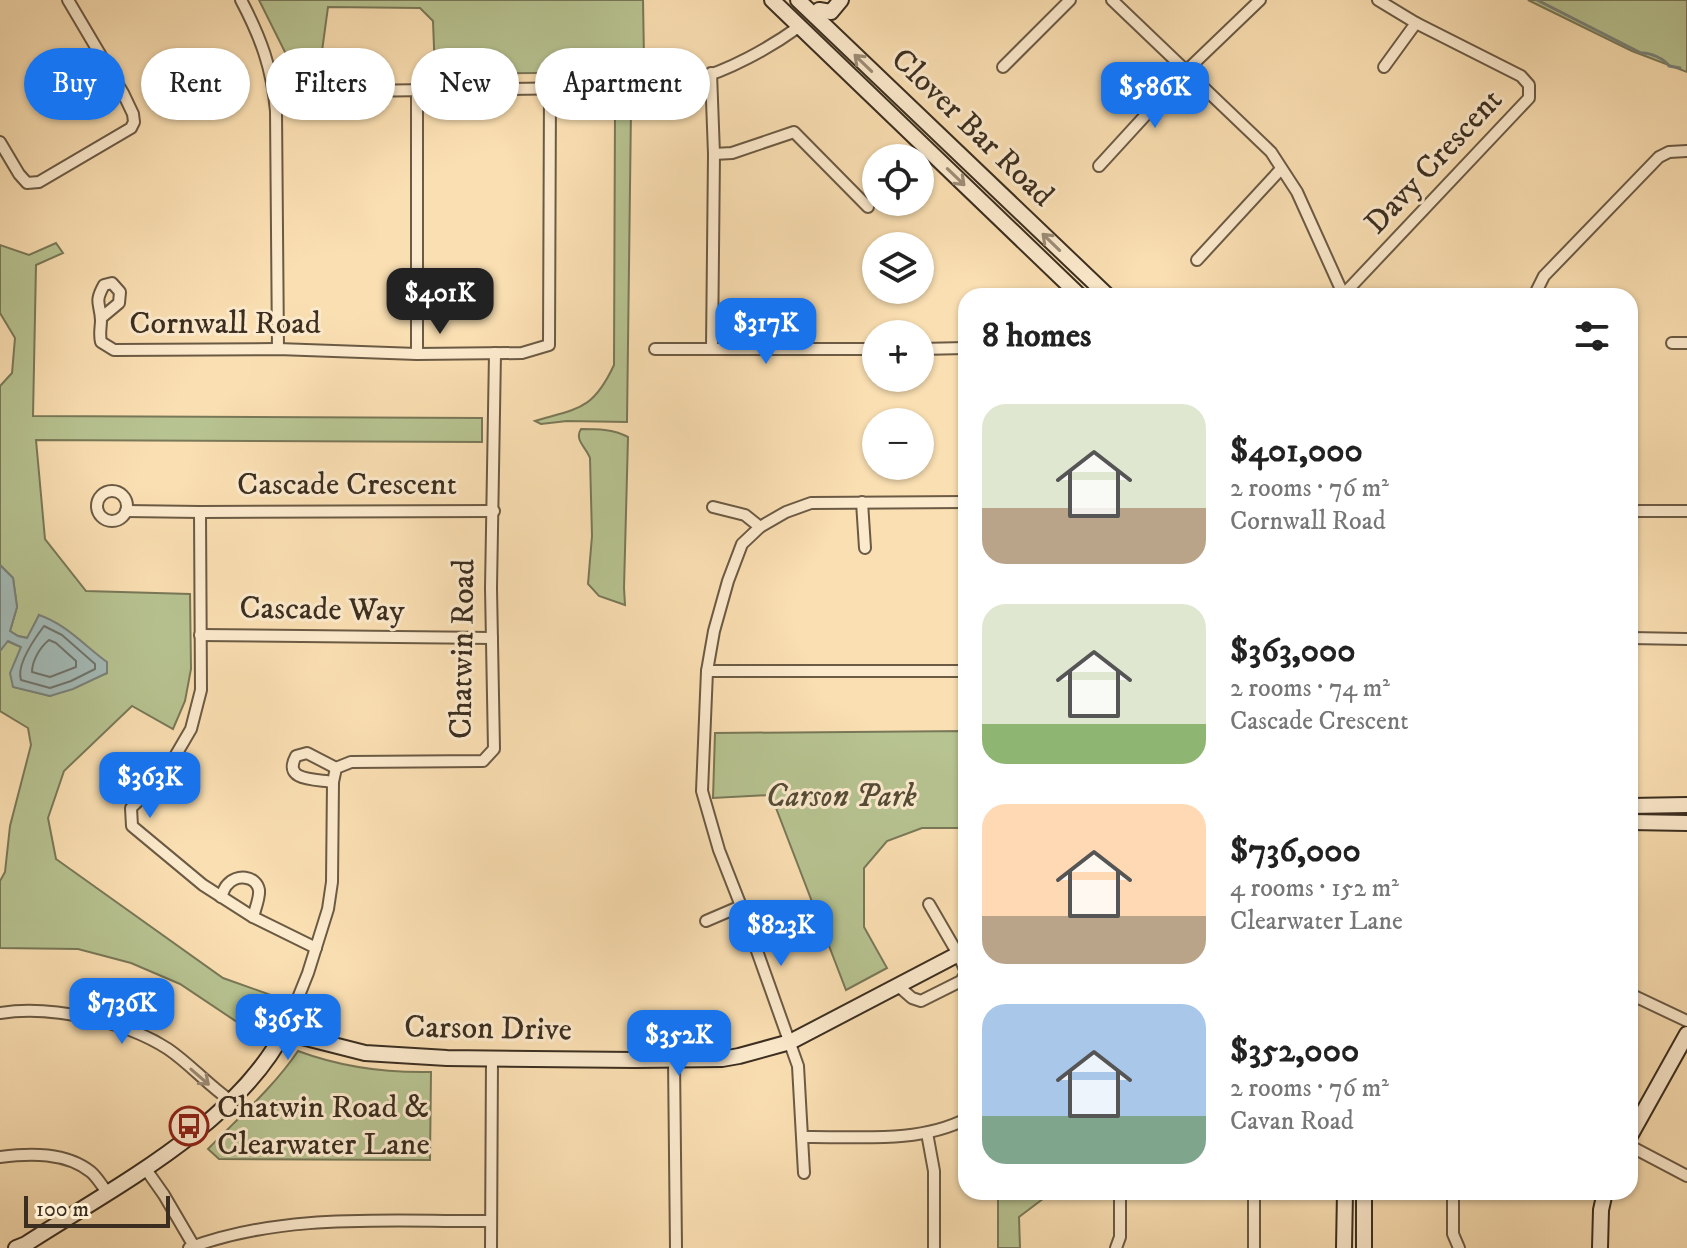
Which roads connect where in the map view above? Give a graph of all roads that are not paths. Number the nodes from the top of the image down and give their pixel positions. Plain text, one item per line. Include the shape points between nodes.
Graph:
1 (68, 0) edge
2 (241, 0) edge
3 (772, 0) edge
4 (798, 0) edge
5 (841, 0) edge
6 (1070, 0) edge
7 (1112, 0) edge
8 (1260, 0) edge
9 (1378, 0) edge
10 (818, 8) edge
11 (1416, 23) junction
12 (800, 26) junction
13 (266, 56) edge
14 (1003, 67) dead end
15 (1384, 67) dead end
16 (1186, 71) junction
17 (711, 73) joint
18 (276, 120) edge
19 (417, 120) edge
20 (550, 120) edge
21 (0, 142) edge
22 (1687, 151) edge
23 (714, 154) junction
24 (1099, 166) dead end
25 (1281, 169) junction
26 (862, 201) edge
27 (1197, 260) dead end
28 (1072, 288) edge
29 (1100, 288) edge
30 (1339, 288) edge
31 (1351, 288) edge
32 (1538, 288) edge
33 (101, 318) dead end
34 (1672, 343) dead end
35 (1687, 343) edge
36 (958, 348) edge
37 (278, 349) junction
38 (655, 349) dead end
39 (712, 349) junction
40 (862, 349) edge
41 (934, 349) edge
42 (495, 353) junction
43 (417, 354) junction
44 (862, 502) junction
45 (958, 502) edge
46 (713, 507) dead end
47 (126, 511) dead end
48 (494, 511) junction
49 (1638, 511) edge
50 (1687, 511) edge
51 (200, 512) junction
52 (760, 527) junction
53 (865, 548) dead end
54 (200, 635) junction
55 (492, 638) junction
56 (1638, 638) edge
57 (1687, 639) edge
58 (707, 671) junction
59 (958, 671) edge
60 (336, 768) junction
61 (333, 782) junction
62 (1687, 805) edge
63 (1638, 806) edge
64 (1638, 822) edge
65 (1687, 823) edge
66 (221, 897) junction
67 (929, 904) dead end
68 (741, 906) junction
69 (253, 917) junction
70 (706, 921) dead end
71 (958, 946) edge
72 (316, 948) junction
73 (958, 954) edge
74 (958, 982) edge
75 (897, 985) junction
76 (1638, 998) edge
77 (0, 1013) edge
78 (1687, 1021) edge
79 (286, 1028) junction
80 (1687, 1034) edge
81 (790, 1042) junction
82 (492, 1058) junction
83 (674, 1059) junction
84 (231, 1101) junction
85 (958, 1122) edge
86 (1638, 1123) edge
87 (927, 1133) junction
88 (803, 1137) junction
89 (1638, 1142) edge
90 (0, 1157) edge
91 (145, 1168) junction
92 (804, 1173) dead end
93 (1687, 1176) edge
94 (107, 1192) junction
95 (1120, 1200) edge
96 (1254, 1200) edge
97 (1345, 1200) edge
98 (1364, 1200) edge
99 (1453, 1200) edge
100 (1603, 1200) edge
101 (491, 1221) junction
102 (21, 1247) edge
103 (193, 1247) edge
104 (491, 1248) edge
105 (676, 1248) edge
106 (934, 1248) edge
107 (1116, 1248) edge
108 (1254, 1248) edge
109 (1344, 1248) edge
110 (1364, 1248) edge
111 (1459, 1248) edge
112 (1600, 1248) edge

1 - 21 street via 123,93 134,122 39,182 27,183
2 - 13 street
3 - 12 street, Clover Bar Road
4 - 10 street, Clover Bar Road
5 - 10 street via 831,12
6 - 14 street
7 - 16 street
8 - 16 street
9 - 11 street, Davy Crescent
10 - 12 street
29 -> 10 street, Clover Bar Road
11 - 15 street
11 - 31 street, Davy Crescent via 1521,76 1529,85 1529,98
12 - 17 street
12 -> 28 street, Clover Bar Road
16 - 24 street
16 - 25 street via 1271,152
17 - 23 street
18 - 37 street
19 - 43 street
20 - 42 street, Cornwall Road via 549,345
22 - 32 street via 1659,157
23 - 26 street via 794,132
23 - 39 street
25 - 27 street
25 - 30 street via 1297,192
33 - 37 street, Cornwall Road via 101,342 114,350
34 - 35 street
36 - 41 street
37 - 43 street, Cornwall Road
38 - 39 street
39 - 40 street
42 - 43 street, Cornwall Road
42 - 48 street, Chatwin Road
44 - 45 street
44 - 52 street via 811,503
44 - 53 street
46 - 52 street via 745,515
47 - 51 street, Cascade Crescent
48 - 51 street, Cascade Crescent
48 - 55 street, Chatwin Road
49 - 50 street
51 - 54 street, Cascade Crescent
52 - 58 street via 742,544 728,581
54 - 55 street, Cascade Way
54 - 66 street, Cascade Crescent via 201,690 191,729 163,777 131,808 132,826
55 - 60 street, Chatwin Road via 494,749 483,761 351,762
56 - 57 street
58 - 59 street
58 - 68 street via 702,791
60 - 61 street
60 - 61 street via 307,753 293,761 301,778
61 - 72 street via 332,882
62 - 63 street
64 - 65 street
66 - 69 street, Cascade Crescent
66 - 69 street via 228,883 250,878 259,893
67 - 71 street
68 - 70 street
68 - 81 street
69 - 72 street, Cascade Crescent
72 - 79 street
73 - 75 street, Carson Drive
74 - 75 street via 921,1001
75 - 81 street, Carson Drive
76 - 78 street
77 -> 84 street via 43,1011 96,1019 148,1037
79 - 82 street, Carson Drive via 298,1036 365,1053
79 - 84 street
80 - 86 street
81 - 83 street, Carson Drive via 722,1059
81 - 88 street via 798,1066
82 - 83 street, Carson Drive
82 - 101 street
83 - 105 street
84 - 91 street
85 - 87 street
87 - 88 street
87 - 106 street via 934,1171
88 - 92 street
89 - 93 street
90 - 94 street via 49,1155 77,1164 93,1173
91 - 94 street
91 - 103 street
94 - 102 street
95 - 107 street
96 - 108 street
97 - 109 street
98 - 110 street
99 - 111 street via 1453,1234
100 - 112 street
101 - 103 street via 301,1222
101 - 104 street

